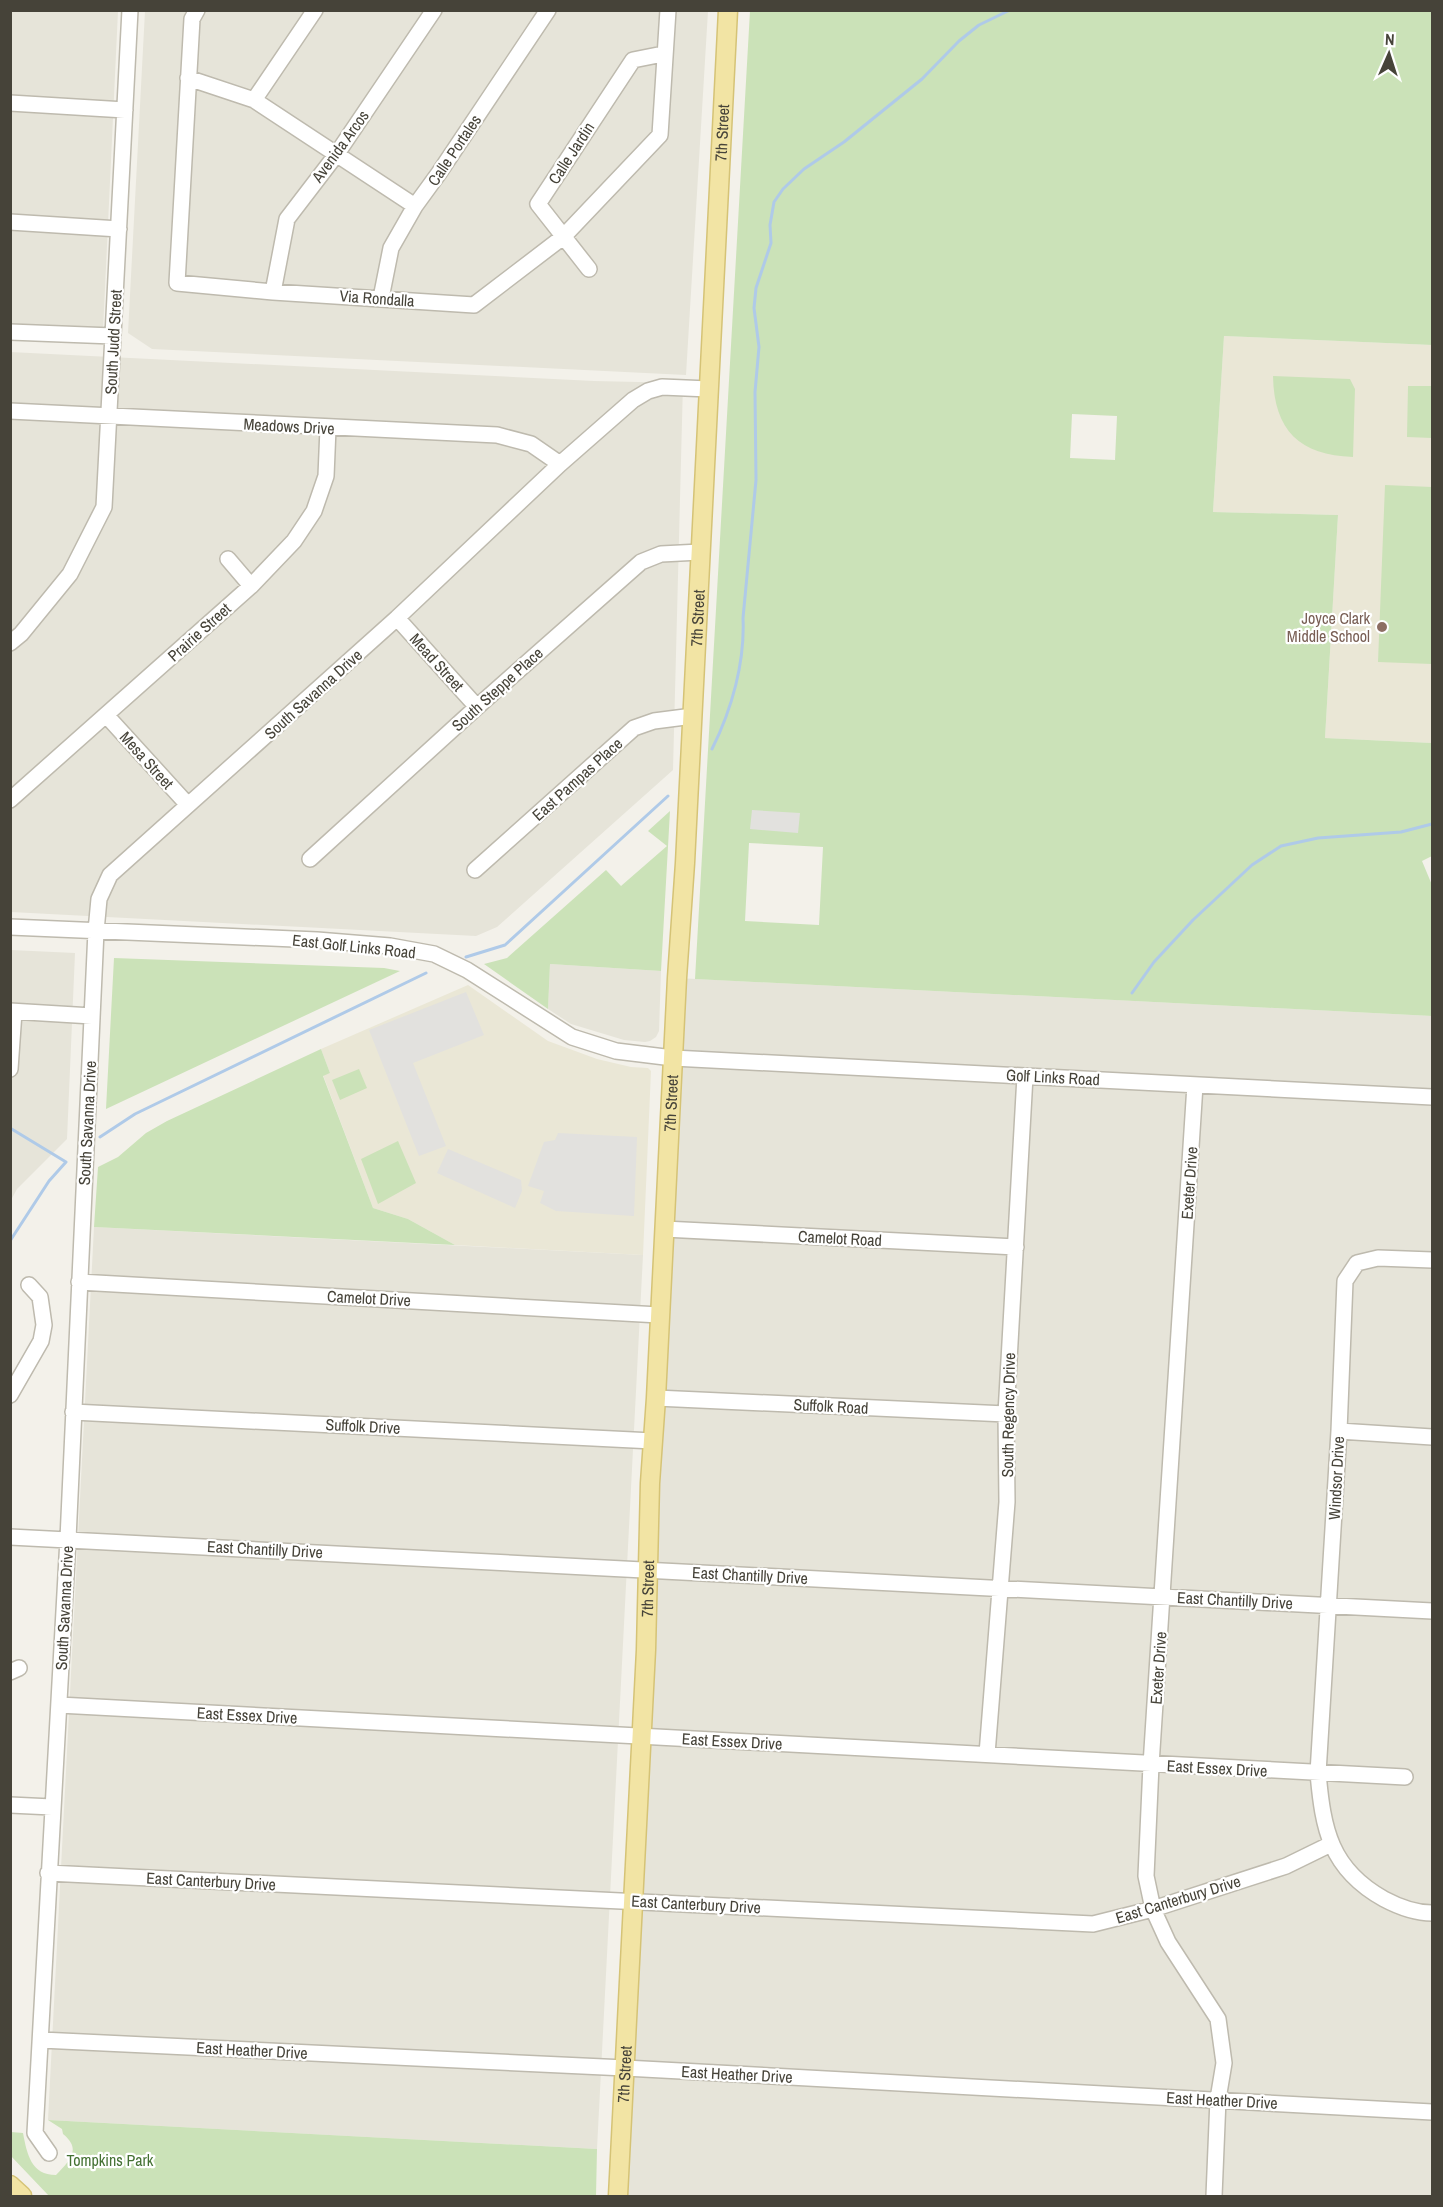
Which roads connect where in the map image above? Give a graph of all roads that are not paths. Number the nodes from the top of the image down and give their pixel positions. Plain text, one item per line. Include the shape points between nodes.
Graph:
1 (130, 10) edge
2 (197, 10) edge
3 (315, 10) edge
4 (434, 10) edge
5 (548, 10) edge
6 (668, 10) edge
7 (728, 10) edge
8 (663, 54) junction
9 (188, 78) junction
10 (254, 100) junction
11 (10, 103) edge
12 (125, 110) junction
13 (336, 154) junction
14 (415, 206) junction
15 (10, 222) edge
16 (119, 229) junction
17 (563, 237) junction
18 (589, 269) dead end
19 (273, 292) junction
20 (381, 298) junction
21 (10, 332) edge
22 (113, 336) junction
23 (709, 389) junction
24 (10, 411) edge
25 (110, 416) junction
26 (328, 428) junction
27 (560, 464) junction
28 (700, 552) junction
29 (228, 560) dead end
30 (251, 586) junction
31 (397, 618) junction
32 (10, 644) edge
33 (477, 706) junction
34 (106, 715) junction
35 (693, 716) junction
36 (10, 800) edge
37 (188, 805) junction
38 (310, 858) dead end
39 (475, 870) dead end
40 (10, 927) edge
41 (96, 931) junction
42 (12, 1011) edge
43 (92, 1016) junction
44 (673, 1058) junction
45 (10, 1069) edge
46 (1025, 1076) junction
47 (1195, 1085) junction
48 (1432, 1097) edge
49 (664, 1229) junction
50 (1016, 1246) junction
51 (1432, 1260) edge
52 (79, 1282) junction
53 (29, 1285) dead end
54 (659, 1315) junction
55 (10, 1395) edge
56 (656, 1398) junction
57 (73, 1412) junction
58 (1006, 1414) junction
59 (1339, 1431) junction
60 (1432, 1437) edge
61 (653, 1441) junction
62 (10, 1537) edge
63 (68, 1539) junction
64 (646, 1569) junction
65 (1000, 1588) junction
66 (1163, 1596) junction
67 (1329, 1606) junction
68 (1432, 1611) edge
69 (59, 1705) junction
70 (641, 1736) junction
71 (987, 1754) junction
72 (1151, 1765) junction
73 (1318, 1773) junction
74 (1406, 1777) dead end
75 (10, 1805) edge
76 (52, 1807) junction
77 (1331, 1844) junction
78 (48, 1873) junction
79 (633, 1901) junction
80 (1153, 1909) junction
81 (1432, 1913) edge
82 (41, 2040) junction
83 (625, 2068) junction
84 (1218, 2099) junction
85 (1432, 2112) edge
86 (49, 2153) dead end
87 (10, 2185) edge
88 (22, 2196) edge
89 (618, 2196) edge
90 (1214, 2196) edge

1 - 12 street, South Judd Street
2 - 9 street, Via Rondalla via 192,19
3 - 10 street
4 - 13 street, Avenida Arcos
5 - 14 street, Calle Portales
6 - 8 street, Via Rondalla
7 - 23 main road, 7th Street
8 - 17 street, Via Rondalla via 660,135
8 - 17 street, Calle Jardin via 633,60 538,204
9 - 10 street
9 - 19 street, Via Rondalla via 177,283
10 - 13 street
11 - 12 street
12 - 16 street, South Judd Street
13 - 14 street
13 - 19 street, Avenida Arcos via 286,219
14 - 20 street, Calle Portales via 390,248
15 - 16 street
16 - 22 street, South Judd Street
17 - 18 street, Calle Jardin
17 - 20 street, Via Rondalla via 474,304
19 - 20 street, Via Rondalla
21 - 22 street
22 - 25 street, South Judd Street
23 - 27 street, South Savanna Drive via 662,387 648,391
23 - 28 main road, 7th Street
24 - 25 street, Meadows Drive
25 - 26 street, Meadows Drive
25 - 32 street, South Judd Street via 104,507 70,574
26 - 27 street, Meadows Drive via 497,435 531,444
26 - 30 street, Prairie Street via 326,476 314,511 294,542
27 - 31 street, South Savanna Drive
28 - 33 street, South Steppe Place via 661,554 642,562
28 - 35 main road, 7th Street
29 - 30 street
30 - 34 street, Prairie Street
31 - 33 street, Mead Street
31 - 37 street, South Savanna Drive
33 - 38 street, South Steppe Place
34 - 36 street, Prairie Street
34 - 37 street, Mesa Street
35 - 39 street, East Pampas Place via 634,728
35 - 44 main road, 7th Street
37 - 41 street, South Savanna Drive via 110,875 99,899
40 - 41 street, East Golf Links Road
41 - 43 street, South Savanna Drive
41 - 44 street, East Golf Links Road via 317,940 434,954 467,970 572,1037 616,1051
42 - 43 street
42 - 45 street
43 - 52 street, South Savanna Drive
44 - 46 street, Golf Links Road
44 - 49 main road, 7th Street
46 - 47 street, Golf Links Road
46 - 50 street, South Regency Drive
47 - 48 street, Golf Links Road
47 - 66 street, Exeter Drive
49 - 50 street, Camelot Road
49 - 54 main road, 7th Street
50 - 58 street, South Regency Drive
51 - 59 street, Windsor Drive via 1378,1258 1357,1263 1345,1281
52 - 54 street, Camelot Drive
52 - 57 street, South Savanna Drive
53 - 55 street via 40,1297 44,1325 41,1341
54 - 56 main road, 7th Street
56 - 58 street, Suffolk Road
56 - 61 main road, 7th Street
57 - 61 street, Suffolk Drive
57 - 63 street, South Savanna Drive
58 - 65 street, South Regency Drive via 1007,1503
59 - 60 street
59 - 67 street, Windsor Drive
61 - 64 main road, 7th Street
62 - 63 street, East Chantilly Drive
63 - 64 street, East Chantilly Drive
63 - 69 street, South Savanna Drive
64 - 65 street, East Chantilly Drive
64 - 70 main road, 7th Street
65 - 66 street, East Chantilly Drive
65 - 71 street, South Regency Drive
66 - 67 street, East Chantilly Drive
66 - 72 street, Exeter Drive
67 - 68 street, East Chantilly Drive
67 - 73 street, Windsor Drive
69 - 70 street, East Essex Drive
69 - 76 street, South Savanna Drive
70 - 71 street, East Essex Drive
70 - 79 main road, 7th Street
71 - 72 street, East Essex Drive
72 - 73 street, East Essex Drive
72 - 80 street, Exeter Drive via 1146,1876
73 - 74 street, East Essex Drive
73 - 77 street, Windsor Drive
75 - 76 street
76 - 78 street, South Savanna Drive
77 - 80 street, East Canterbury Drive via 1286,1866
77 - 81 street, Windsor Drive via 1348,1874 1376,1894 1402,1908
78 - 79 street, East Canterbury Drive
78 - 82 street, South Savanna Drive
79 - 80 street, East Canterbury Drive via 1094,1924
79 - 83 main road, 7th Street
80 - 84 street, Exeter Drive via 1168,1942 1218,2019 1224,2063
82 - 83 street, East Heather Drive
82 - 86 street, South Savanna Drive via 35,2133
83 - 84 street, East Heather Drive
83 - 89 main road, 7th Street
84 - 85 street, East Heather Drive
84 - 90 street, Exeter Drive
87 - 88 main road

